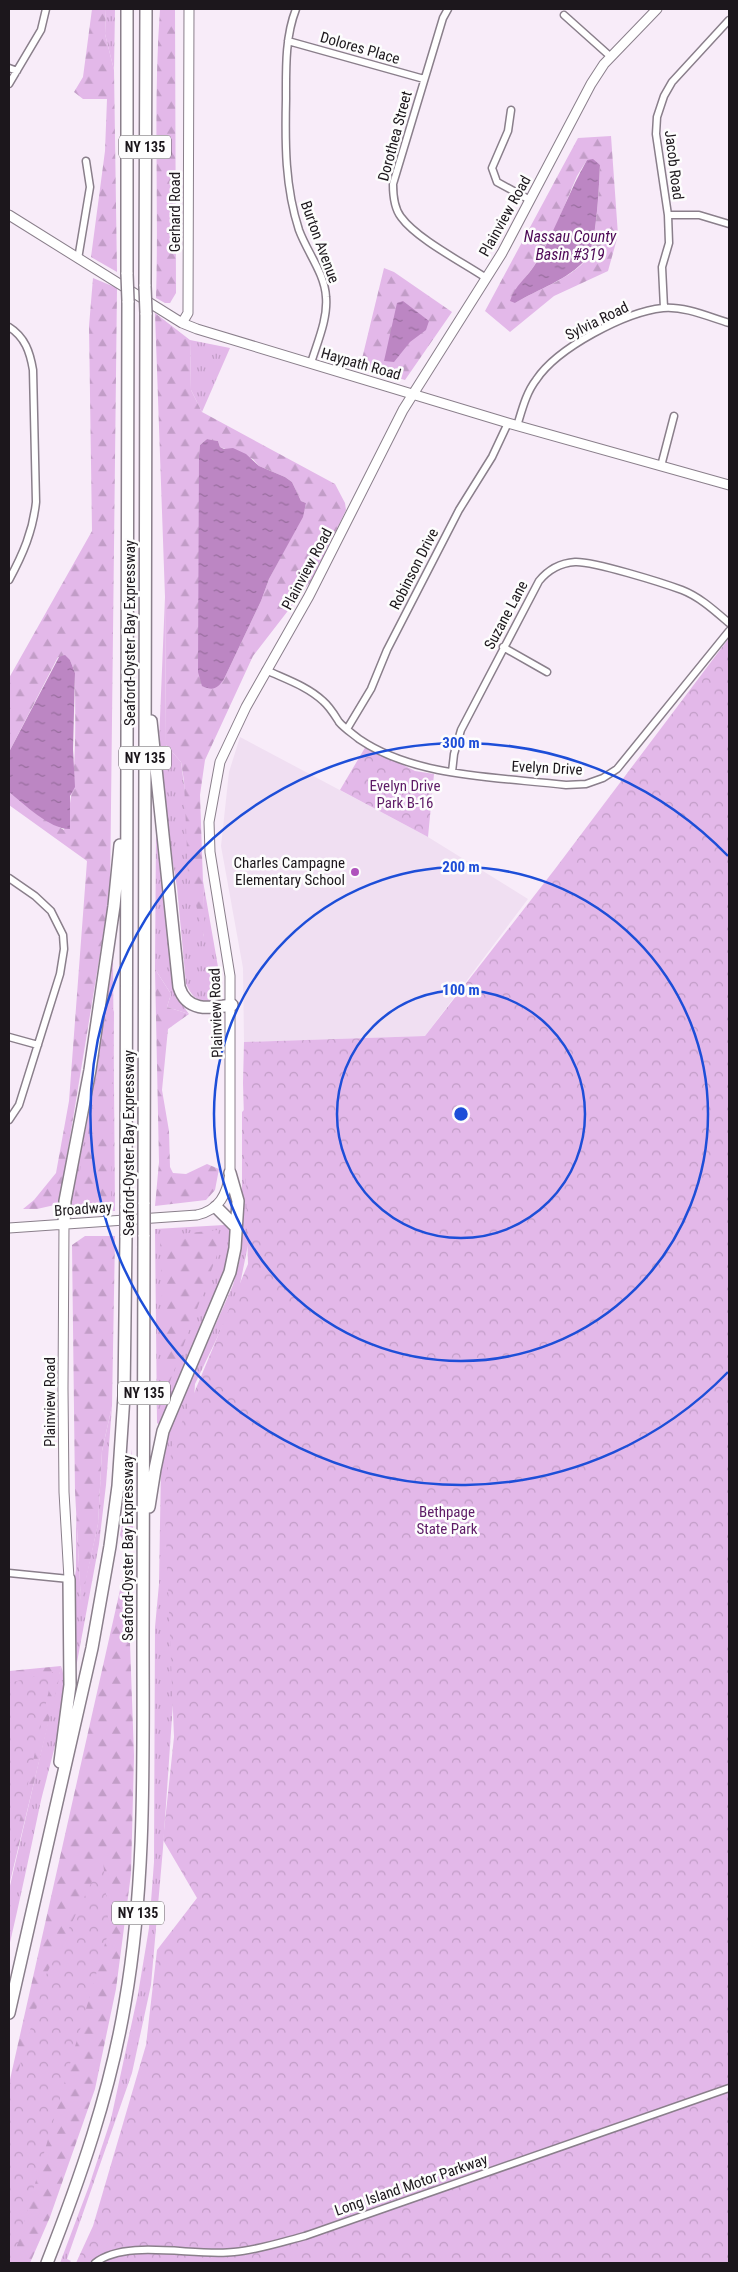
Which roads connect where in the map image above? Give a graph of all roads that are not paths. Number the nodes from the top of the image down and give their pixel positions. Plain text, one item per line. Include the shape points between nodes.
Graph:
1 (46, 9) edge
2 (127, 9) edge
3 (146, 9) edge
4 (188, 9) edge
5 (296, 9) edge
6 (448, 9) edge
7 (657, 9) edge
8 (564, 14) dead end
9 (729, 20) edge
10 (288, 41) junction
11 (611, 57) junction
12 (9, 68) edge
13 (17, 71) junction
14 (424, 79) junction
15 (9, 84) edge
16 (512, 110) dead end
17 (86, 161) dead end
18 (530, 200) junction
19 (9, 215) edge
20 (668, 215) junction
21 (729, 224) edge
22 (78, 259) junction
23 (486, 278) junction
24 (664, 308) junction
25 (182, 323) junction
26 (729, 323) edge
27 (9, 327) edge
28 (311, 363) junction
29 (413, 393) junction
30 (674, 416) dead end
31 (513, 424) junction
32 (661, 466) junction
33 (729, 485) edge
34 (9, 580) edge
35 (729, 623) edge
36 (729, 631) edge
37 (503, 647) junction
38 (145, 669) junction
39 (266, 670) junction
40 (547, 672) dead end
41 (347, 729) junction
42 (452, 772) junction
43 (126, 791) junction
44 (9, 878) edge
45 (232, 1005) junction
46 (9, 1037) edge
47 (38, 1044) junction
48 (9, 1120) edge
49 (230, 1173) junction
50 (216, 1207) junction
51 (64, 1224) junction
52 (236, 1227) junction
53 (9, 1228) edge
54 (143, 1550) junction
55 (9, 1573) edge
56 (69, 1579) junction
57 (55, 1811) junction
58 (9, 2013) edge
59 (729, 2088) edge
60 (47, 2263) edge
61 (95, 2263) edge

1 - 13 street via 41,30
2 - 43 highway, Seaford-Oyster Bay Expressway / NY 135, bridge
3 - 38 highway, Seaford-Oyster Bay Expressway / NY 135, bridge
4 - 25 main road, Gerhard Road via 188,314
5 - 10 street, Burton Avenue
6 - 14 street, Dorothea Street
7 - 11 main road, Plainview Road
8 - 11 street
9 - 20 street, Jacob Road via 672,82 660,106 656,134
10 - 14 street, Dolores Place
10 - 28 street, Burton Avenue via 287,180 299,231 324,284 326,297 326,311
11 - 18 main road, Plainview Road via 591,84
12 - 13 street
13 - 15 street
14 - 23 street, Dorothea Street via 393,184 394,203 401,218 413,230
16 - 18 street via 508,131 492,168 497,182
17 - 22 street via 90,188
18 - 23 main road, Plainview Road
19 - 22 main road, Haypath Road
20 - 21 street via 699,215
20 - 24 street, Jacob Road via 669,243 662,267
22 - 25 main road, Haypath Road
23 - 29 main road, Plainview Road
24 - 26 street, Sylvia Road via 697,313
24 - 31 street, Sylvia Road via 621,321 562,353 536,379
25 - 28 main road, Haypath Road
27 - 34 street via 24,340 30,351 33,370 36,502 34,523 25,549
28 - 29 main road, Haypath Road
29 - 31 main road, Haypath Road
29 - 39 main road, Plainview Road via 309,596
30 - 32 street
31 - 32 main road, Haypath Road
31 - 41 street, Robinson Drive via 459,510 387,650 371,690
32 - 33 main road, Haypath Road
35 - 37 street, Suzane Lane via 683,590 575,562 553,569 539,581
36 - 42 street, Evelyn Drive via 625,761 603,778 586,784 566,785
37 - 40 street
37 - 42 street, Suzane Lane via 461,730
38 - 45 highway via 179,987 184,998 199,1007
38 - 54 highway, Seaford-Oyster Bay Expressway / NY 135, bridge
39 - 41 street, Evelyn Drive via 322,699
39 - 45 main road, Plainview Road via 220,762 209,822 212,867
41 - 42 street, Evelyn Drive via 361,740 406,762
43 - 51 highway via 114,906 93,1050 65,1201
43 - 57 highway, Seaford-Oyster Bay Expressway / NY 135, bridge via 124,1396 114,1515 92,1648
44 - 47 street via 46,904 63,935 64,958
45 - 49 main road, Plainview Road
46 - 47 street
47 - 48 street via 19,1105
49 - 50 main road, Plainview Road via 226,1193
49 - 52 highway via 238,1201
50 - 51 main road, Broadway via 197,1215
50 - 52 highway
51 - 53 main road, Broadway
51 - 56 main road, Plainview Road via 63,1417
52 - 54 highway via 227,1283 173,1405 160,1443
54 - 60 highway, Seaford-Oyster Bay Expressway / NY 135 via 143,1815 134,1945 119,2035 103,2100 79,2180
55 - 56 street
56 - 57 highway via 70,1686
57 - 58 highway, Seaford-Oyster Bay Expressway / NY 135
59 - 61 street, Long Island Motor Parkway via 273,2245 234,2252 135,2250 118,2252

